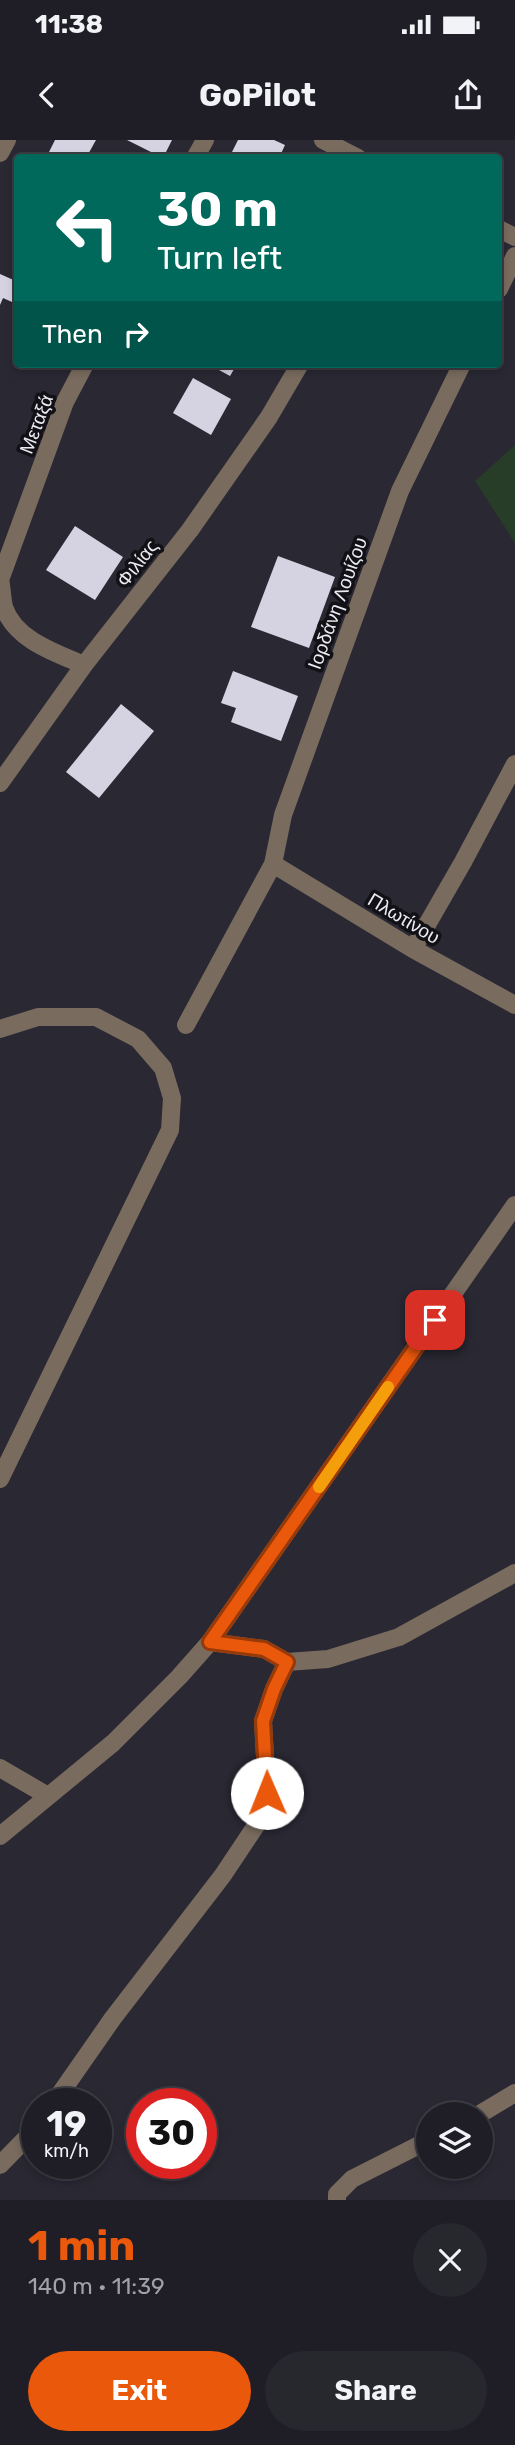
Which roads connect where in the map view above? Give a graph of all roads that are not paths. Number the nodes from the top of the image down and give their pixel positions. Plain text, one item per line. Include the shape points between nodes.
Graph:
1 (7, 140) edge
2 (323, 140) edge
3 (0, 153) edge
4 (350, 154) edge
5 (515, 256) edge
6 (502, 283) edge
7 (83, 368) edge
8 (298, 368) edge
9 (460, 368) edge
10 (0, 579) edge
11 (84, 665) junction
12 (515, 764) edge
13 (0, 783) edge
14 (273, 864) junction
15 (413, 949) junction
16 (515, 1005) edge
17 (186, 1024) dead end
18 (0, 1029) edge
19 (515, 1205) edge
20 (0, 1479) edge
21 (515, 1573) edge
22 (210, 1642) junction
23 (287, 1662) junction
24 (0, 1769) edge
25 (48, 1797) junction
26 (0, 1836) edge
27 (64, 2088) edge
28 (515, 2093) edge
29 (493, 2106) edge
30 (21, 2143) edge
31 (416, 2147) edge
32 (0, 2165) edge
33 (337, 2200) edge

1 - 3 street
2 - 4 street
5 - 6 street
7 - 10 street, Μεταξά via 65,402
8 - 11 street, Φιλίας via 190,530
9 - 14 street, Ιορδάνη Λουίζου via 400,491 283,816
10 - 11 street via 5,608 22,632 40,646
11 - 13 street, Φιλίας
12 - 15 street
14 - 15 street, Πλωτίνου
14 - 17 street, Ιορδάνη Λουίζου
15 - 16 street, Πλωτίνου
18 - 20 street via 38,1017 96,1017 138,1039 163,1068 172,1098 170,1129
19 - 22 street
21 - 23 street via 399,1637 328,1659
22 - 23 street via 264,1649
22 - 25 street via 113,1743
23 - 27 street via 263,1721 267,1793 257,1824
24 - 25 street
25 - 26 street
28 - 29 street
30 - 32 street
31 - 33 street via 352,2179

